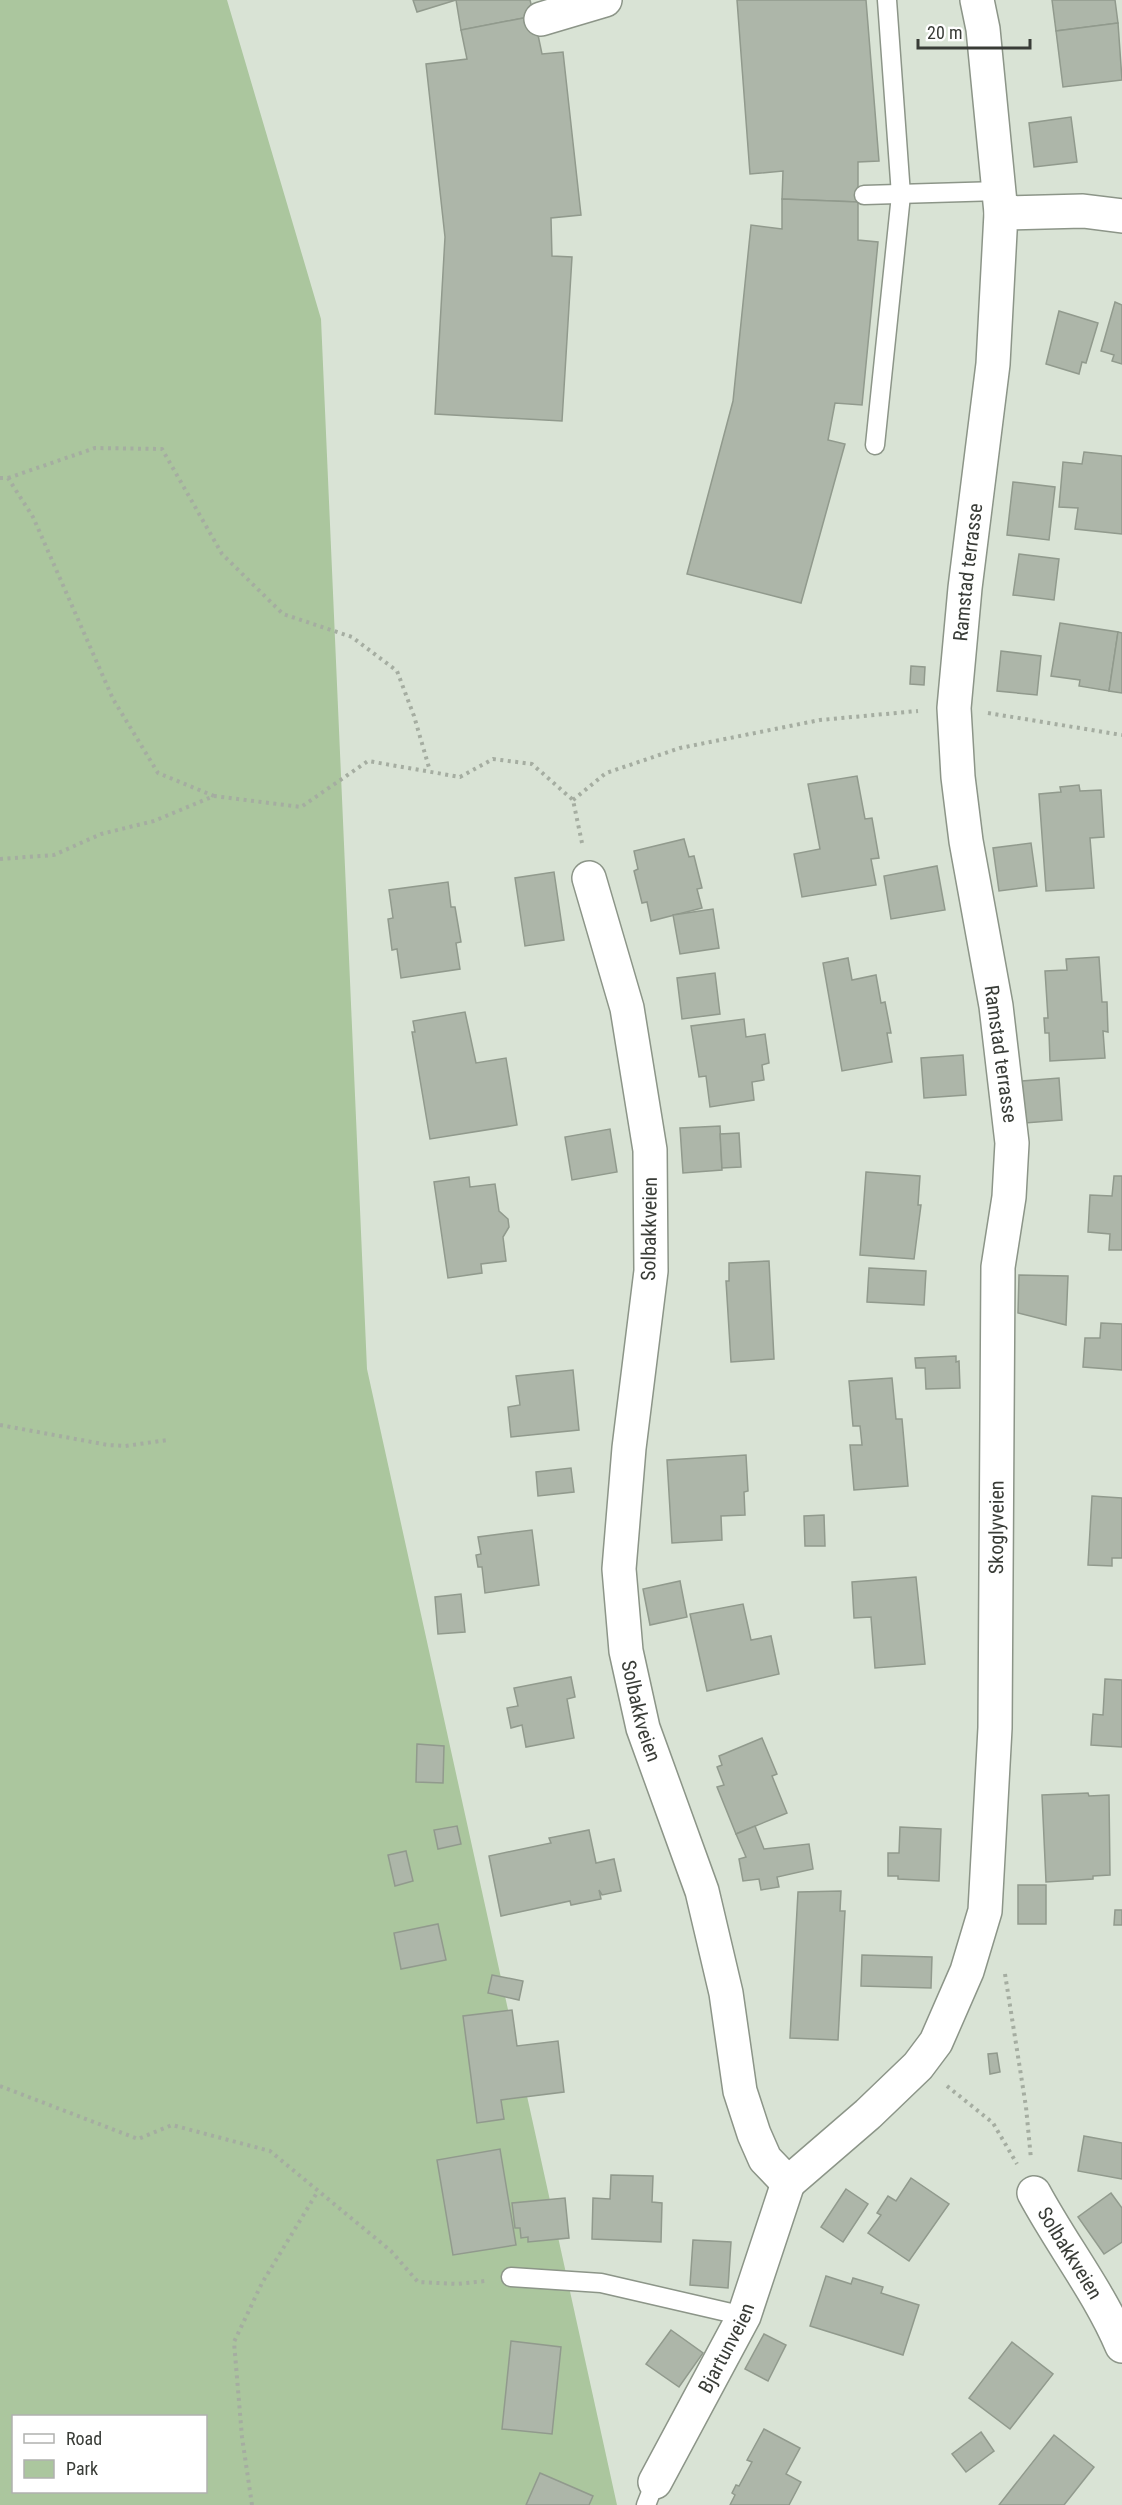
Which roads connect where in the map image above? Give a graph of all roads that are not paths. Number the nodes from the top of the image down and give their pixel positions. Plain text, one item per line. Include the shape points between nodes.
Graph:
1 (605, 0) edge
2 (887, 0) edge
3 (977, 0) edge
4 (541, 19) dead end
5 (864, 195) dead end
6 (901, 195) junction
7 (1000, 202) junction
8 (1122, 216) edge
9 (875, 445) dead end
10 (589, 878) road end
11 (1012, 1143) joint
12 (788, 2183) junction
13 (1034, 2193) road end
14 (511, 2277) road end
15 (744, 2316) junction
16 (1122, 2346) edge
17 (651, 2493) edge

1 - 4 street
2 - 6 lane
3 - 7 street, Ramstad terrasse
5 - 6 lane
6 - 7 lane
6 - 9 lane
7 - 8 street
7 - 11 street, Ramstad terrasse via 993,364 954,708 966,841 996,1006
10 - 12 street, Solbakkveien via 627,1008 650,1150 651,1271 628,1448 619,1569 626,1650 643,1728 702,1891 726,1993 740,2091 765,2159
11 - 12 street, Skoglyveien via 1009,1197 998,1267 995,1728 985,1911 952,2011 936,2042 918,2066 868,2114
12 - 15 street, Bjartunveien
13 - 16 street, Solbakkveien via 1109,2316
14 - 15 lane via 601,2283
15 - 17 street, Bjartunveien

